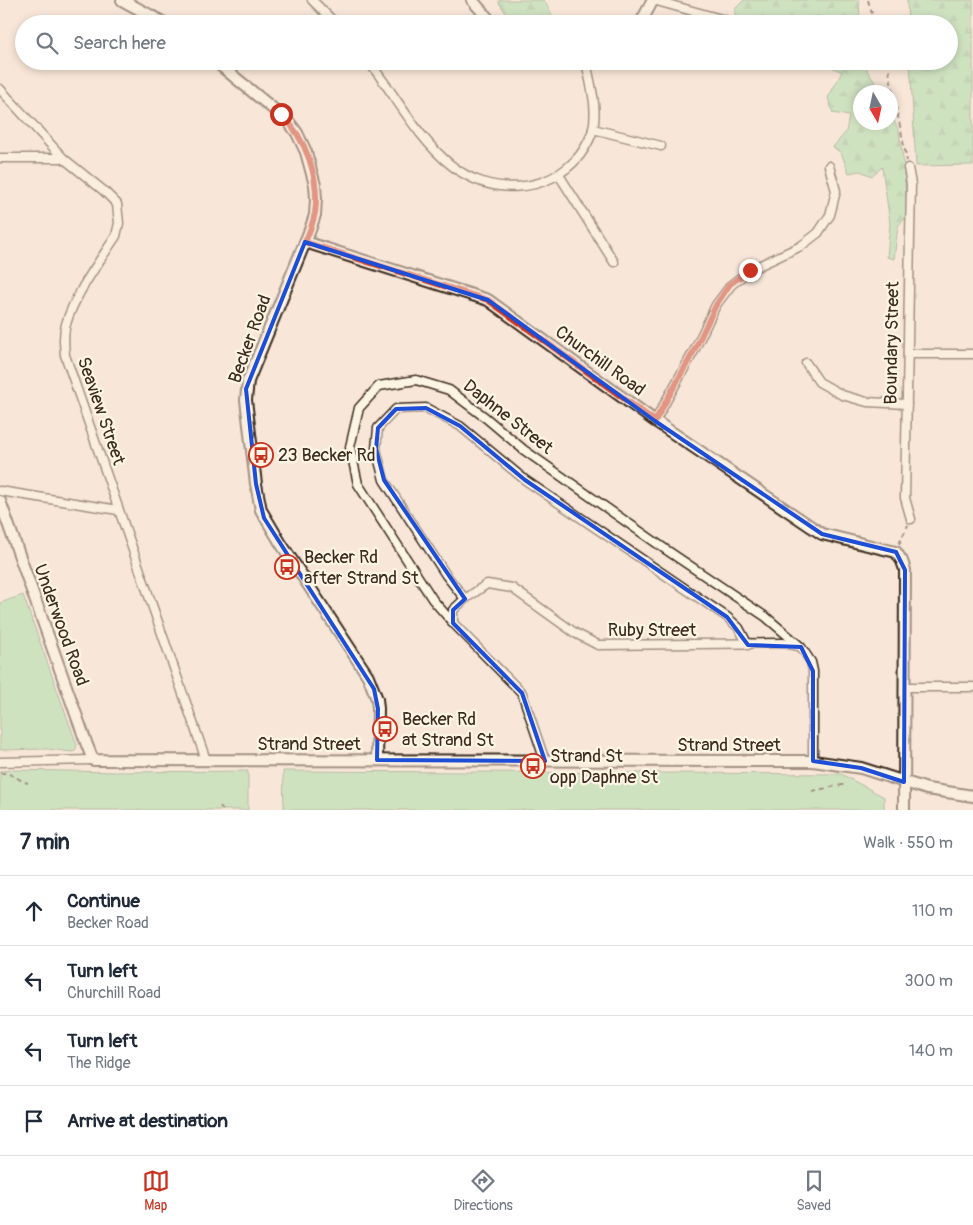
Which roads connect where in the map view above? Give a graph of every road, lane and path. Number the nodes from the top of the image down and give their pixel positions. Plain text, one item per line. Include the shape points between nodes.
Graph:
1 (124, 0) edge
2 (312, 0) edge
3 (472, 0) edge
4 (653, 0) edge
5 (868, 0) edge
6 (150, 15) edge
7 (327, 15) edge
8 (485, 15) edge
9 (645, 15) edge
10 (707, 15) edge
11 (872, 15) edge
12 (226, 70) edge
13 (375, 70) edge
14 (588, 70) edge
15 (889, 70) edge
16 (0, 89) edge
17 (593, 129) junction
18 (661, 146) dead end
19 (0, 158) edge
20 (63, 158) junction
21 (829, 166) dead end
22 (908, 168) joint
23 (559, 175) junction
24 (305, 242) junction
25 (614, 262) dead end
26 (908, 354) junction
27 (973, 354) edge
28 (806, 362) dead end
29 (907, 404) junction
30 (655, 421) junction
31 (0, 491) edge
32 (0, 501) edge
33 (118, 510) junction
34 (911, 519) joint
35 (896, 552) junction
36 (464, 599) junction
37 (453, 623) junction
38 (748, 644) junction
39 (801, 647) junction
40 (905, 687) junction
41 (973, 687) edge
42 (93, 760) junction
43 (206, 760) junction
44 (378, 760) junction
45 (545, 761) junction
46 (813, 761) junction
47 (0, 762) edge
48 (0, 773) edge
49 (904, 782) junction
50 (28, 783) dead end
51 (847, 784) dead end
52 (812, 790) dead end
53 (973, 796) edge
54 (220, 806) dead end
55 (223, 810) edge
56 (904, 810) edge

1 - 6 street
2 - 7 street
3 - 8 street
4 - 9 street
4 - 10 street
5 - 11 path
12 - 24 street, Becker Road via 281,114 302,141 311,167 316,199
13 - 23 street via 431,147 452,166 474,178 520,188
14 - 17 street via 595,109
15 - 22 path
16 - 20 street, Seaview Street
17 - 18 street
17 - 23 street via 586,148
19 - 20 street
20 - 33 street, Seaview Street via 104,191 117,204 119,212 116,236 73,306 64,336 68,364
21 - 30 street via 836,192 830,215 818,233 801,246 750,270 730,284
22 - 26 street, Boundary Street via 911,184
23 - 25 street
24 - 30 street, Churchill Road via 488,300
24 - 44 street, Becker Road via 246,389 256,484 264,518 374,689 378,709
26 - 27 street
26 - 29 street, Boundary Street
28 - 29 street via 820,382 842,396 867,402
29 - 34 street, Boundary Street via 905,498
30 - 35 street, Churchill Road via 822,534
31 - 33 street
32 - 42 street, Underwood Road
33 - 43 street, Seaview Street
34 - 35 path
35 - 40 street via 905,570
36 - 37 street, Ruby Street via 453,610
36 - 38 street, Ruby Street via 487,584 512,588 575,633 598,645
36 - 38 street, Daphne Street via 384,480 376,449 378,428 396,409 426,408 460,426 525,480 727,617 739,628
37 - 39 street, Daphne Street via 434,600 358,484 350,447 359,408 379,386 416,380 449,390 524,450 766,617
37 - 45 street, Daphne Street via 522,693
38 - 39 street, Ruby Street via 783,643
39 - 46 street, Daphne Street via 813,670
40 - 41 street
40 - 49 street
42 - 43 street, Strand Street
42 - 47 street, Strand Street
43 - 44 street, Strand Street
44 - 45 street, Strand Street
45 - 46 street, Strand Street
46 - 49 street, Strand Street via 861,768
48 - 50 path via 6,772
49 - 53 street, Strand Street
49 - 56 street
51 - 52 path
54 - 55 path

